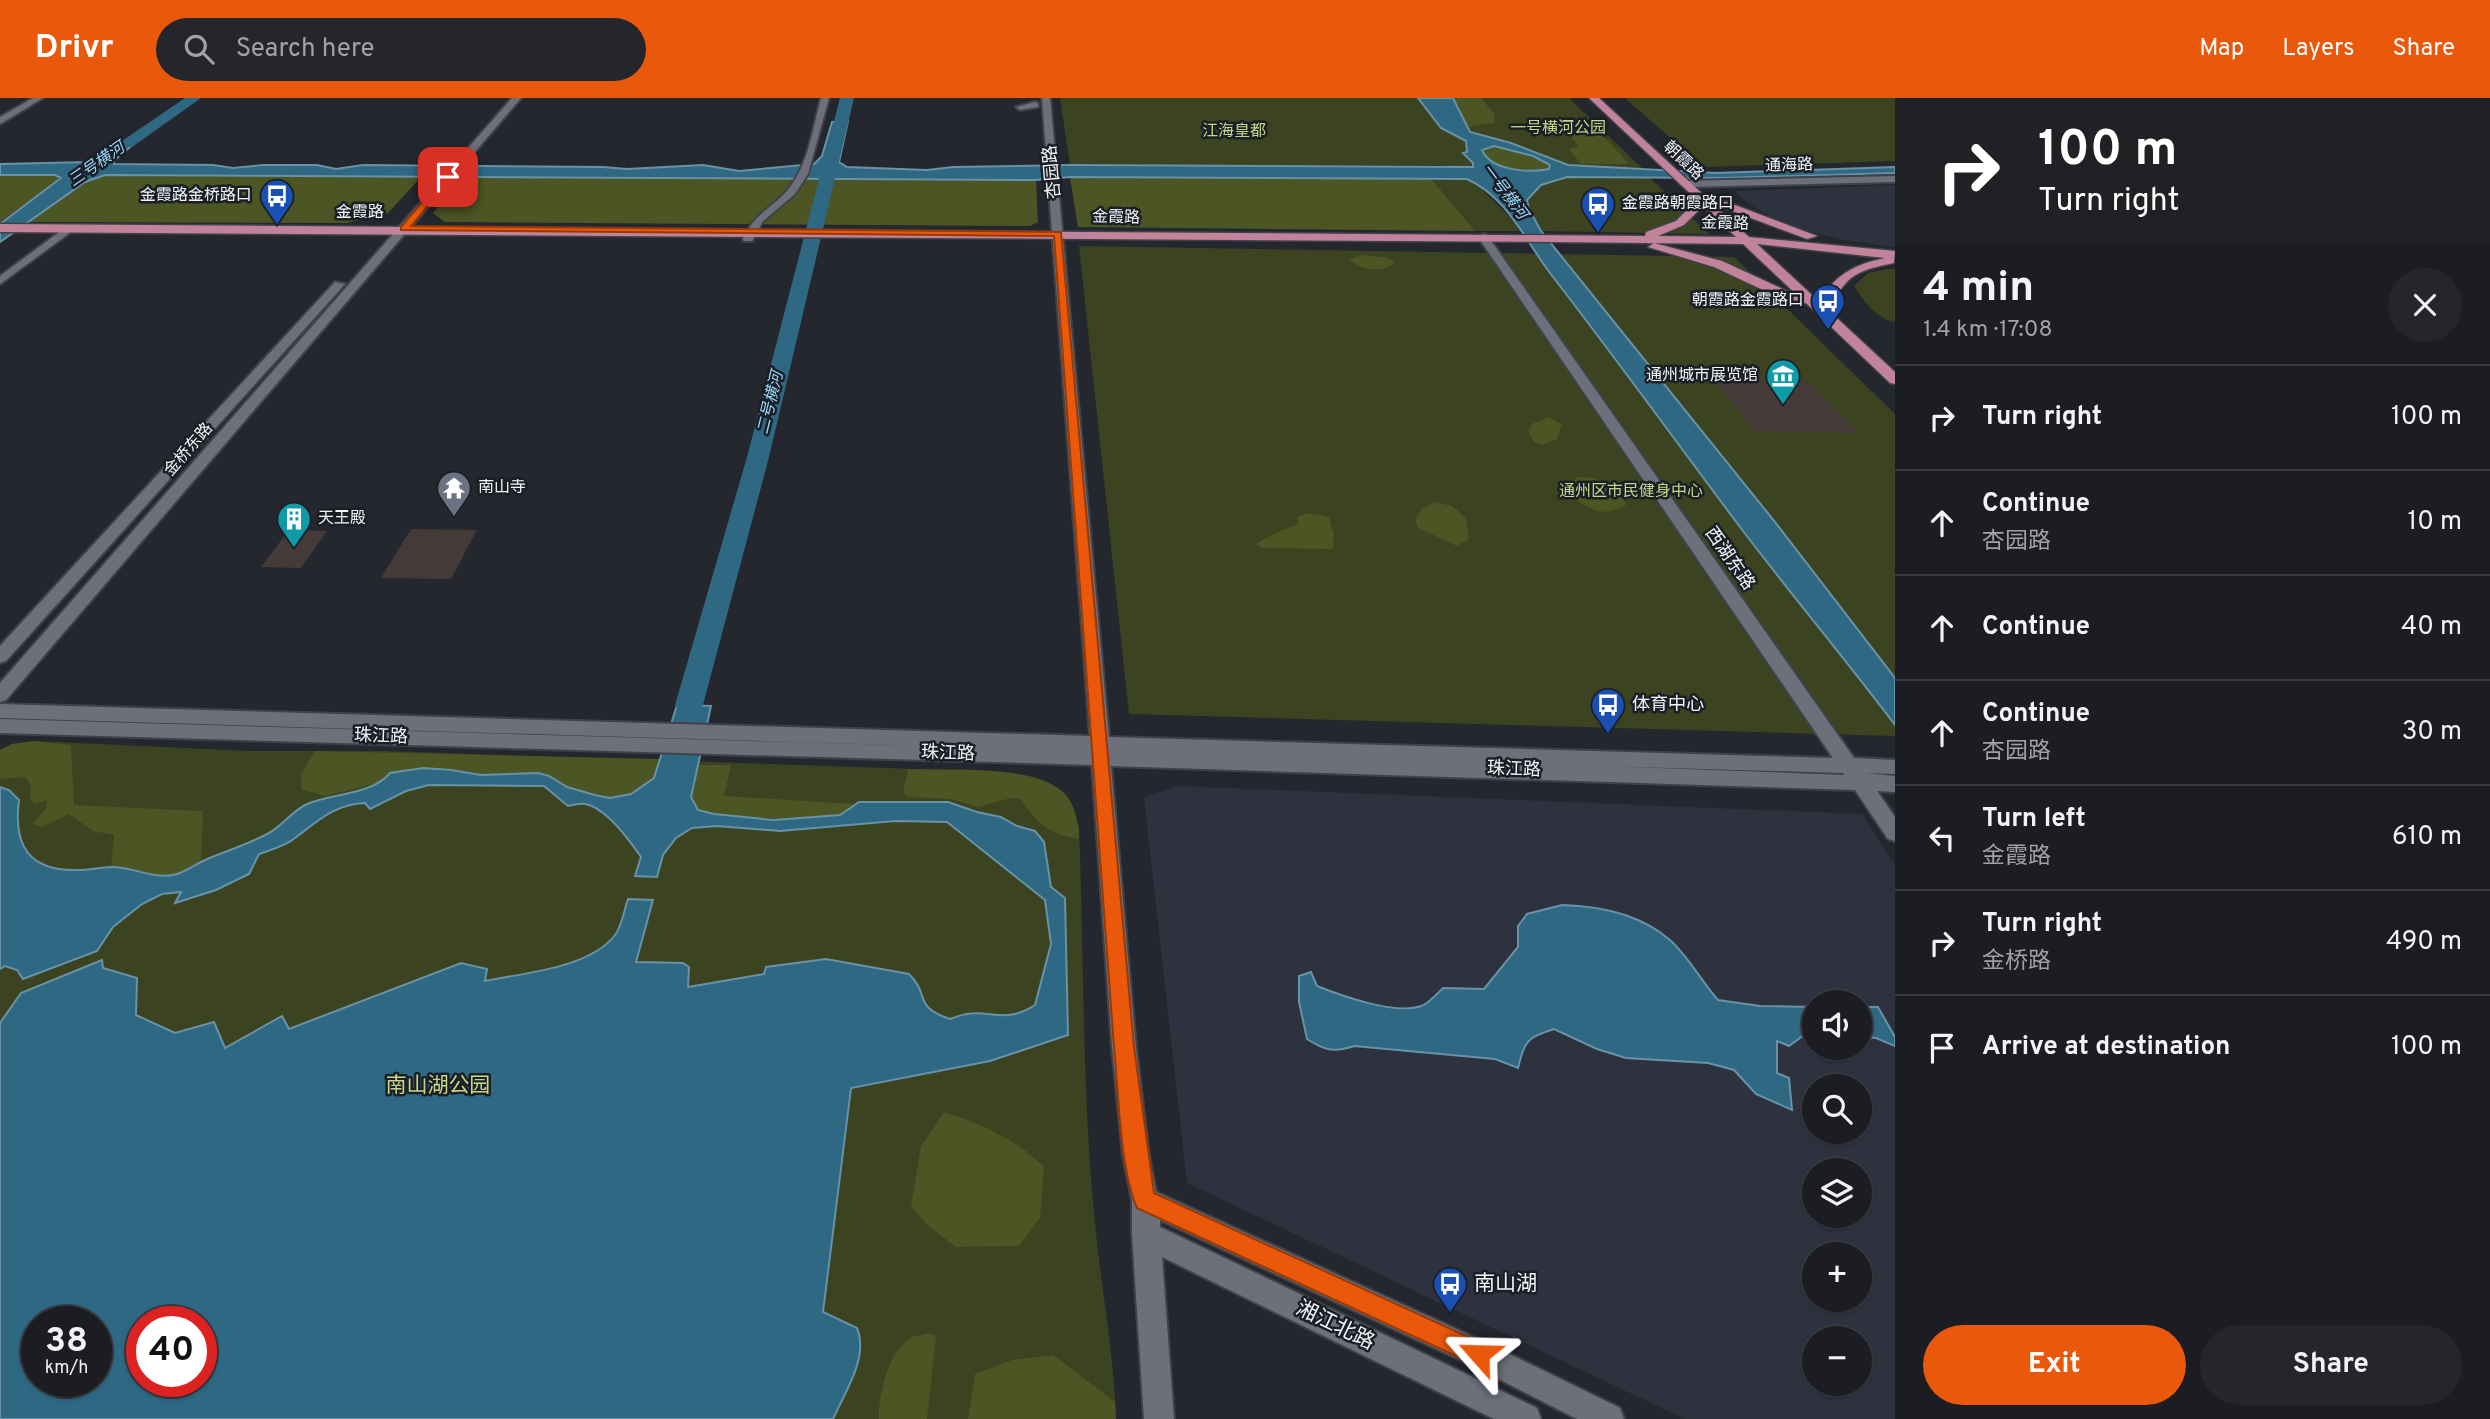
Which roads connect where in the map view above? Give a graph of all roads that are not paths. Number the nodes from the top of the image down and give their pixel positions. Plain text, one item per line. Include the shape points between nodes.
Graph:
1 (39, 98) edge
2 (505, 98) edge
3 (517, 98) edge
4 (825, 98) edge
5 (1046, 98) edge
6 (1594, 98) edge
7 (1604, 98) edge
8 (1035, 105) dead end
9 (1020, 107) dead end
10 (0, 121) edge
11 (1053, 172) joint
12 (1688, 179) junction
13 (1895, 179) edge
14 (1702, 201) junction
15 (1723, 204) junction
16 (0, 231) edge
17 (66, 232) junction
18 (394, 232) junction
19 (749, 235) junction
20 (1058, 237) junction
21 (1630, 239) junction
22 (1485, 240) junction
23 (1515, 240) junction
24 (1645, 244) junction
25 (1748, 244) junction
26 (1770, 244) junction
27 (1870, 252) junction
28 (1893, 258) edge
29 (0, 281) edge
30 (1827, 298) junction
31 (1831, 320) junction
32 (1895, 362) edge
33 (1895, 380) edge
34 (0, 657) edge
35 (0, 695) edge
36 (0, 711) edge
37 (0, 726) edge
38 (654, 738) junction
39 (1100, 751) junction
40 (1895, 767) edge
41 (1854, 775) junction
42 (1895, 784) edge
43 (1895, 833) edge
44 (1145, 1200) junction
45 (1145, 1234) junction
46 (1159, 1419) edge
47 (1526, 1419) edge
48 (1609, 1419) edge

1 - 10 street
2 - 18 street via 434,177
3 - 18 street
4 - 19 street via 800,181 788,196 769,207
5 - 11 street, 杏园路
6 - 12 main road, 朝霞路 via 1667,168
7 - 12 main road, 朝霞路
8 - 9 street
11 - 20 street, 杏园路
12 - 13 street, 通海路
12 - 14 main road, 朝霞路
12 - 15 main road, 朝霞路
14 - 21 main road via 1680,223
14 - 25 main road, 朝霞路
15 - 26 main road, 朝霞路
15 - 27 main road via 1787,229
16 - 17 main road, 金霞路
17 - 18 main road, 金霞路
17 - 29 street
18 - 19 main road, 金霞路
18 - 34 street, 金桥东路
18 - 35 street, 金桥东路
19 - 20 main road, 金霞路
20 - 22 main road, 金霞路
20 - 39 street, 杏园路
21 - 23 main road, 金霞路
21 - 25 main road, 金霞路
22 - 23 main road, 金霞路
22 - 41 street, 西湖东路
23 - 24 main road, 金霞路
24 - 25 main road, 金霞路
24 - 31 main road via 1718,264
25 - 26 main road, 金霞路
25 - 31 main road, 朝霞路
26 - 27 main road, 金霞路
26 - 28 main road, 金霞路
26 - 30 main road, 朝霞路
27 - 28 main road, 金霞路
28 - 30 main road via 1850,271
30 - 32 main road, 朝霞路
31 - 33 main road
36 - 38 street, 珠江路
37 - 38 street, 珠江路
38 - 39 street, 珠江路
39 - 41 street, 珠江路 via 1560,771
39 - 44 street, 杏园路 via 1124,1047
40 - 41 street, 珠江路
41 - 42 street, 珠江路
41 - 43 street, 西湖东路
44 - 45 street
44 - 48 street, 湘江北路
45 - 46 street
45 - 47 street, 湘江北路

